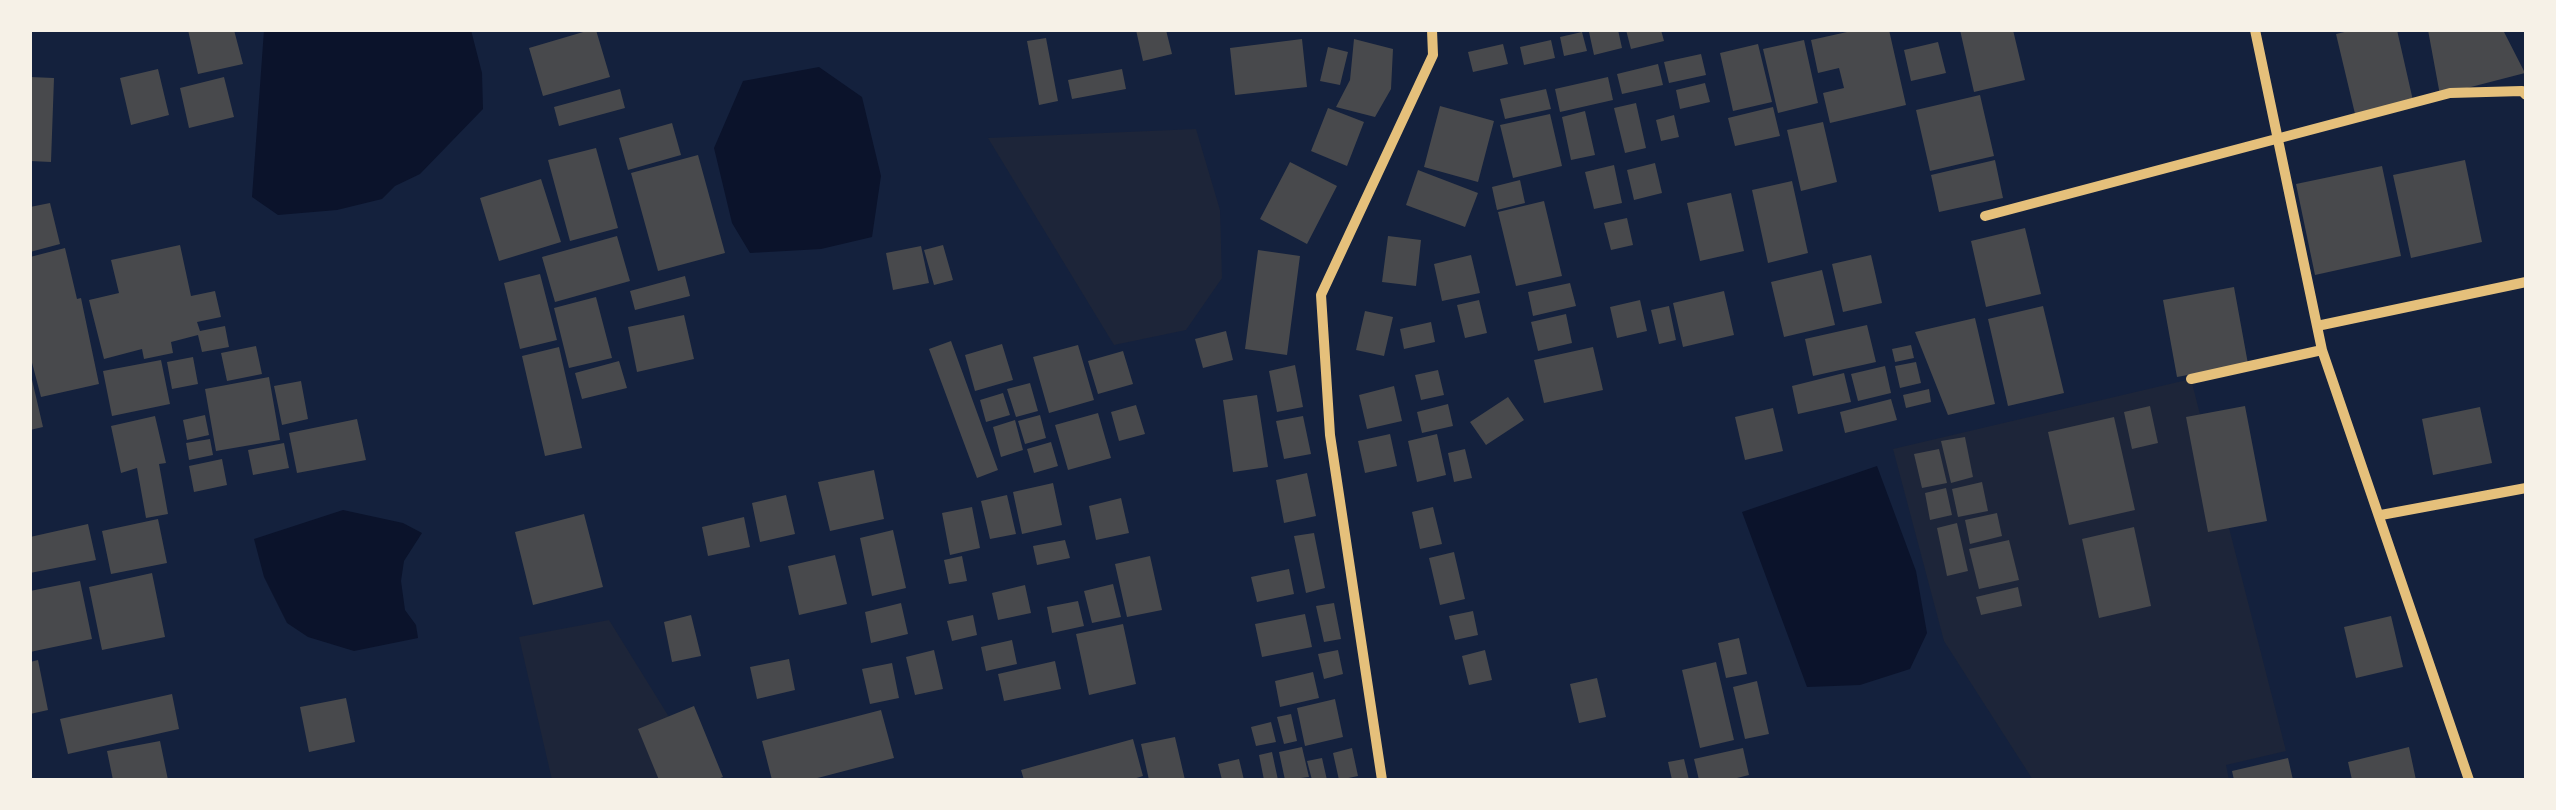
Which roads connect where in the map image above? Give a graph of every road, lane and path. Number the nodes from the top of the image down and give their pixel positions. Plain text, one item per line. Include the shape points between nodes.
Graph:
1 (1432, 30) edge
2 (2255, 30) edge
3 (2526, 95) edge
4 (2277, 138) junction
5 (1986, 216) dead end
6 (2526, 282) edge
7 (2317, 326) junction
8 (2322, 350) junction
9 (2190, 379) dead end
10 (2526, 488) edge
11 (2381, 515) junction
12 (1382, 780) edge
13 (2469, 780) edge

1 - 12 street via 1433,55 1321,296 1330,435
2 - 4 street
3 - 4 street via 2450,93
4 - 5 street
4 - 7 street
6 - 7 street
7 - 8 street
8 - 9 street
8 - 11 street
10 - 11 street
11 - 13 street

